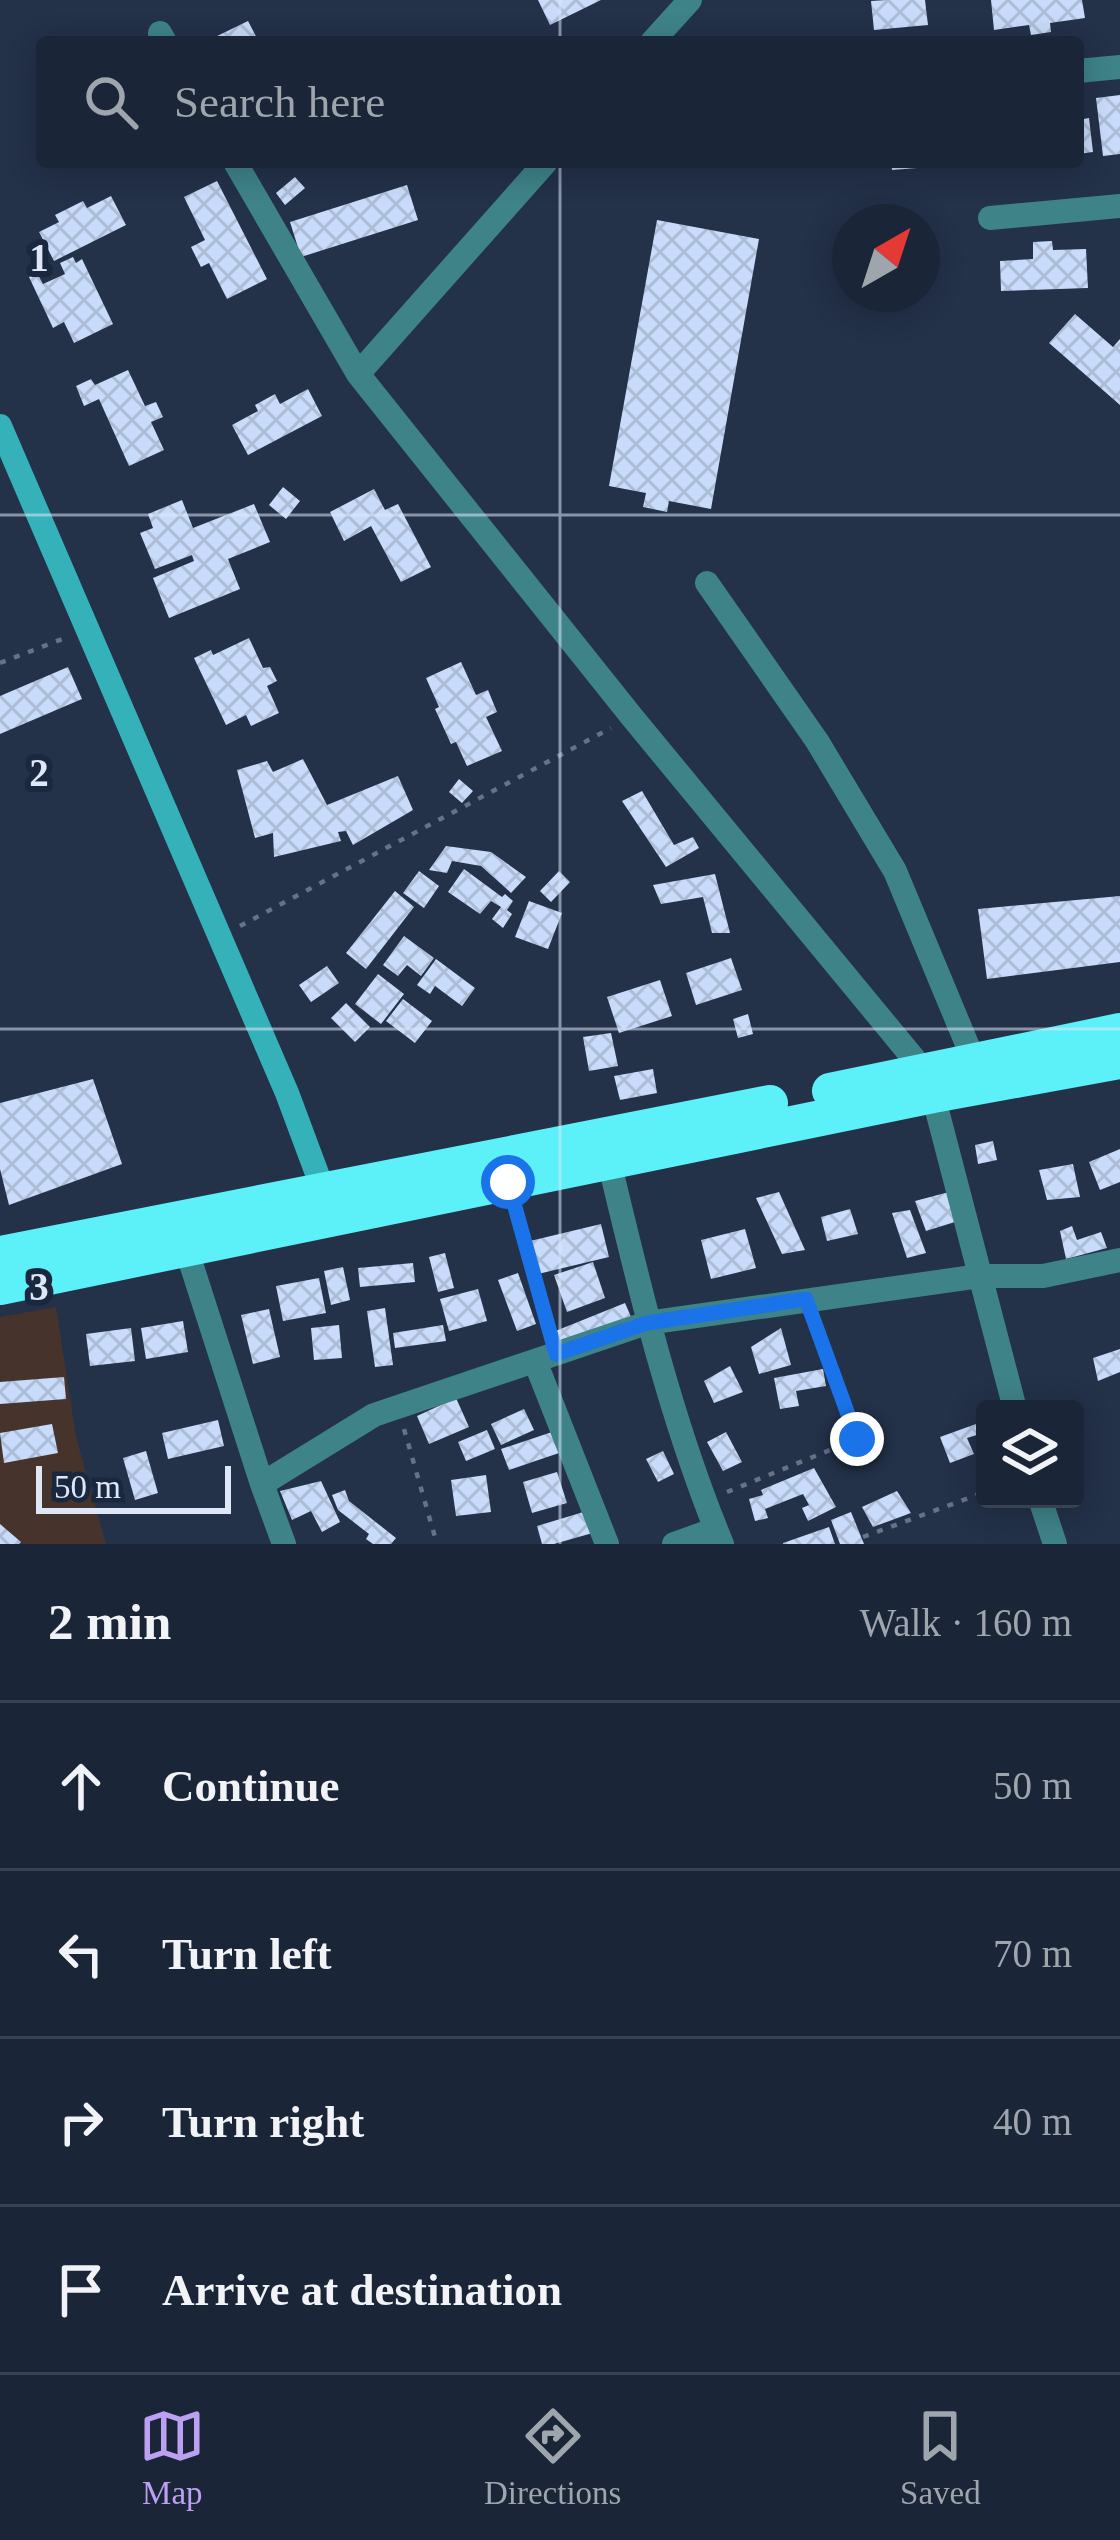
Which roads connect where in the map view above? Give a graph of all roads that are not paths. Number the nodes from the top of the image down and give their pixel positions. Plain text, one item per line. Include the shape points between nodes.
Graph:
1 (689, 0) edge
2 (657, 36) edge
3 (1120, 67) edge
4 (1084, 70) edge
5 (238, 168) edge
6 (541, 168) edge
7 (1120, 206) edge
8 (990, 218) dead end
9 (358, 374) junction
10 (0, 426) edge
11 (707, 583) dead end
12 (1120, 1031) edge
13 (974, 1061) junction
14 (1120, 1061) edge
15 (928, 1083) junction
16 (609, 1161) junction
17 (329, 1205) junction
18 (186, 1249) junction
19 (0, 1254) edge
20 (1120, 1260) edge
21 (980, 1276) junction
22 (0, 1287) edge
23 (647, 1323) junction
24 (545, 1357) junction
25 (1014, 1400) edge
26 (262, 1484) junction
27 (1043, 1508) edge
28 (719, 1537) edge
29 (284, 1544) edge
30 (608, 1544) edge
31 (674, 1544) edge
32 (1055, 1544) edge

1 - 2 street
3 - 4 street
5 - 9 street
6 - 9 street
7 - 8 street
9 - 15 street
10 - 17 main road
11 - 13 street via 896,871
12 - 13 highway
13 - 15 highway
14 - 15 highway
15 - 16 highway
15 - 17 highway
15 - 21 street
16 - 17 highway
16 - 23 street
17 - 18 highway
17 - 19 highway
18 - 22 highway
18 - 26 street
20 - 21 street via 1043,1276
21 - 23 street
21 - 25 street
23 - 24 street
23 - 28 street
24 - 26 street via 374,1415
24 - 30 street
26 - 29 street
27 - 32 street
28 - 31 street

